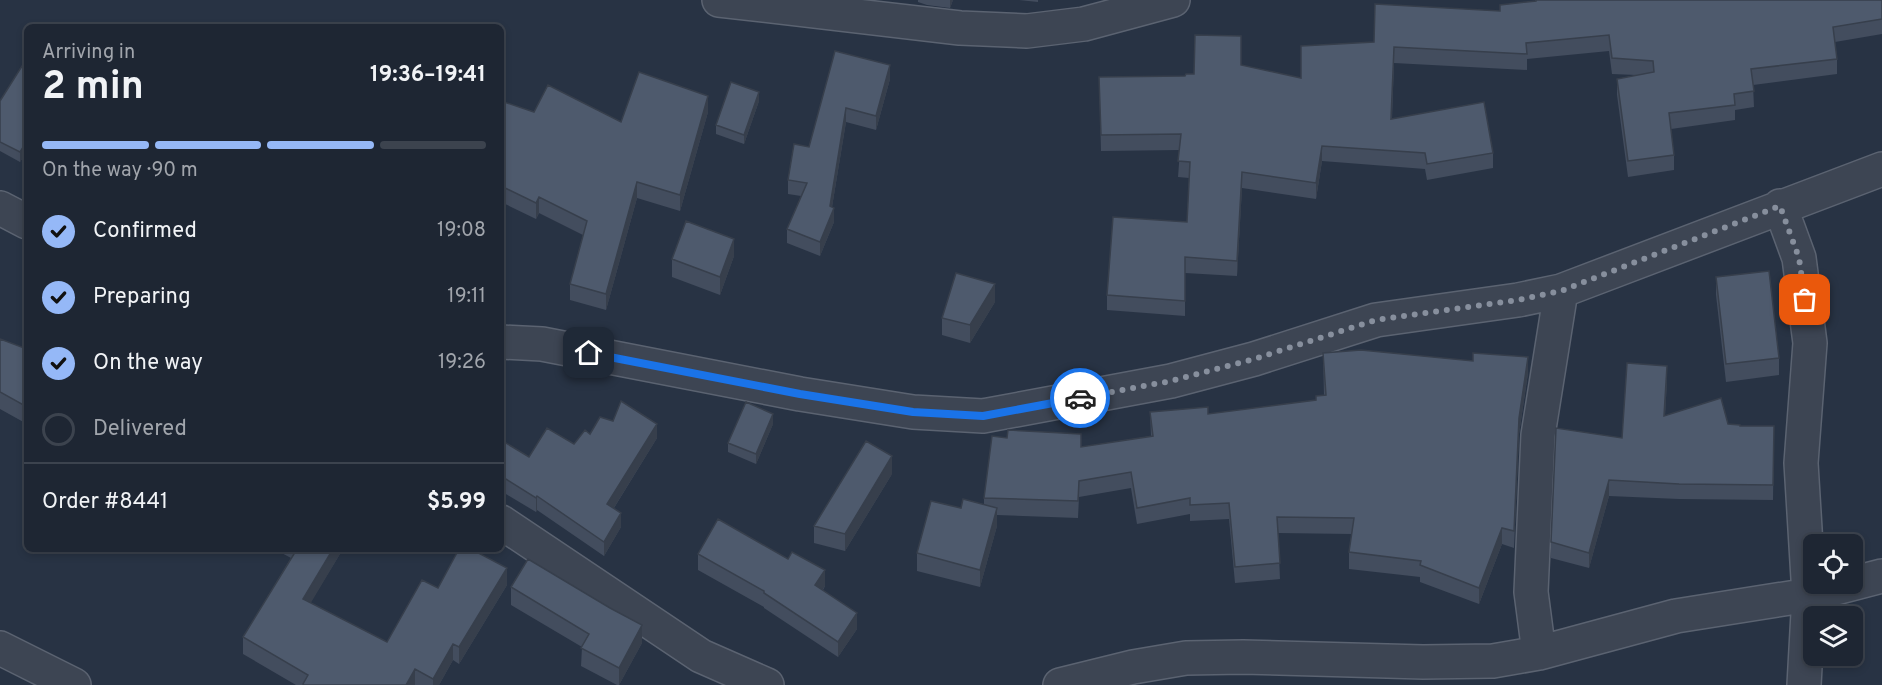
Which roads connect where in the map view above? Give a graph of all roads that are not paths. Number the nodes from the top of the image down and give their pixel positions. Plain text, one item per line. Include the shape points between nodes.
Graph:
1 (719, 0) edge
2 (1173, 0) edge
3 (1882, 169) edge
4 (1780, 206) junction
5 (0, 208) edge
6 (24, 220) edge
7 (1561, 291) junction
8 (504, 342) edge
9 (504, 524) edge
10 (1882, 576) edge
11 (1809, 595) junction
12 (0, 648) edge
13 (1539, 653) junction
14 (75, 685) edge
15 (767, 685) edge
16 (1060, 685) edge
17 (1804, 685) edge

1 - 2 street via 960,28 1027,31 1084,24
3 - 4 street
4 - 7 street
4 - 11 street via 1799,258 1810,343 1801,463
5 - 6 street
7 - 8 street via 1376,320 1171,381 983,416 913,412 542,344
7 - 13 street via 1538,435 1531,592
9 - 15 street via 700,656
10 - 11 street
11 - 13 street via 1676,616
11 - 17 street
12 - 14 street
13 - 16 street via 1493,661 1423,662 1186,658

